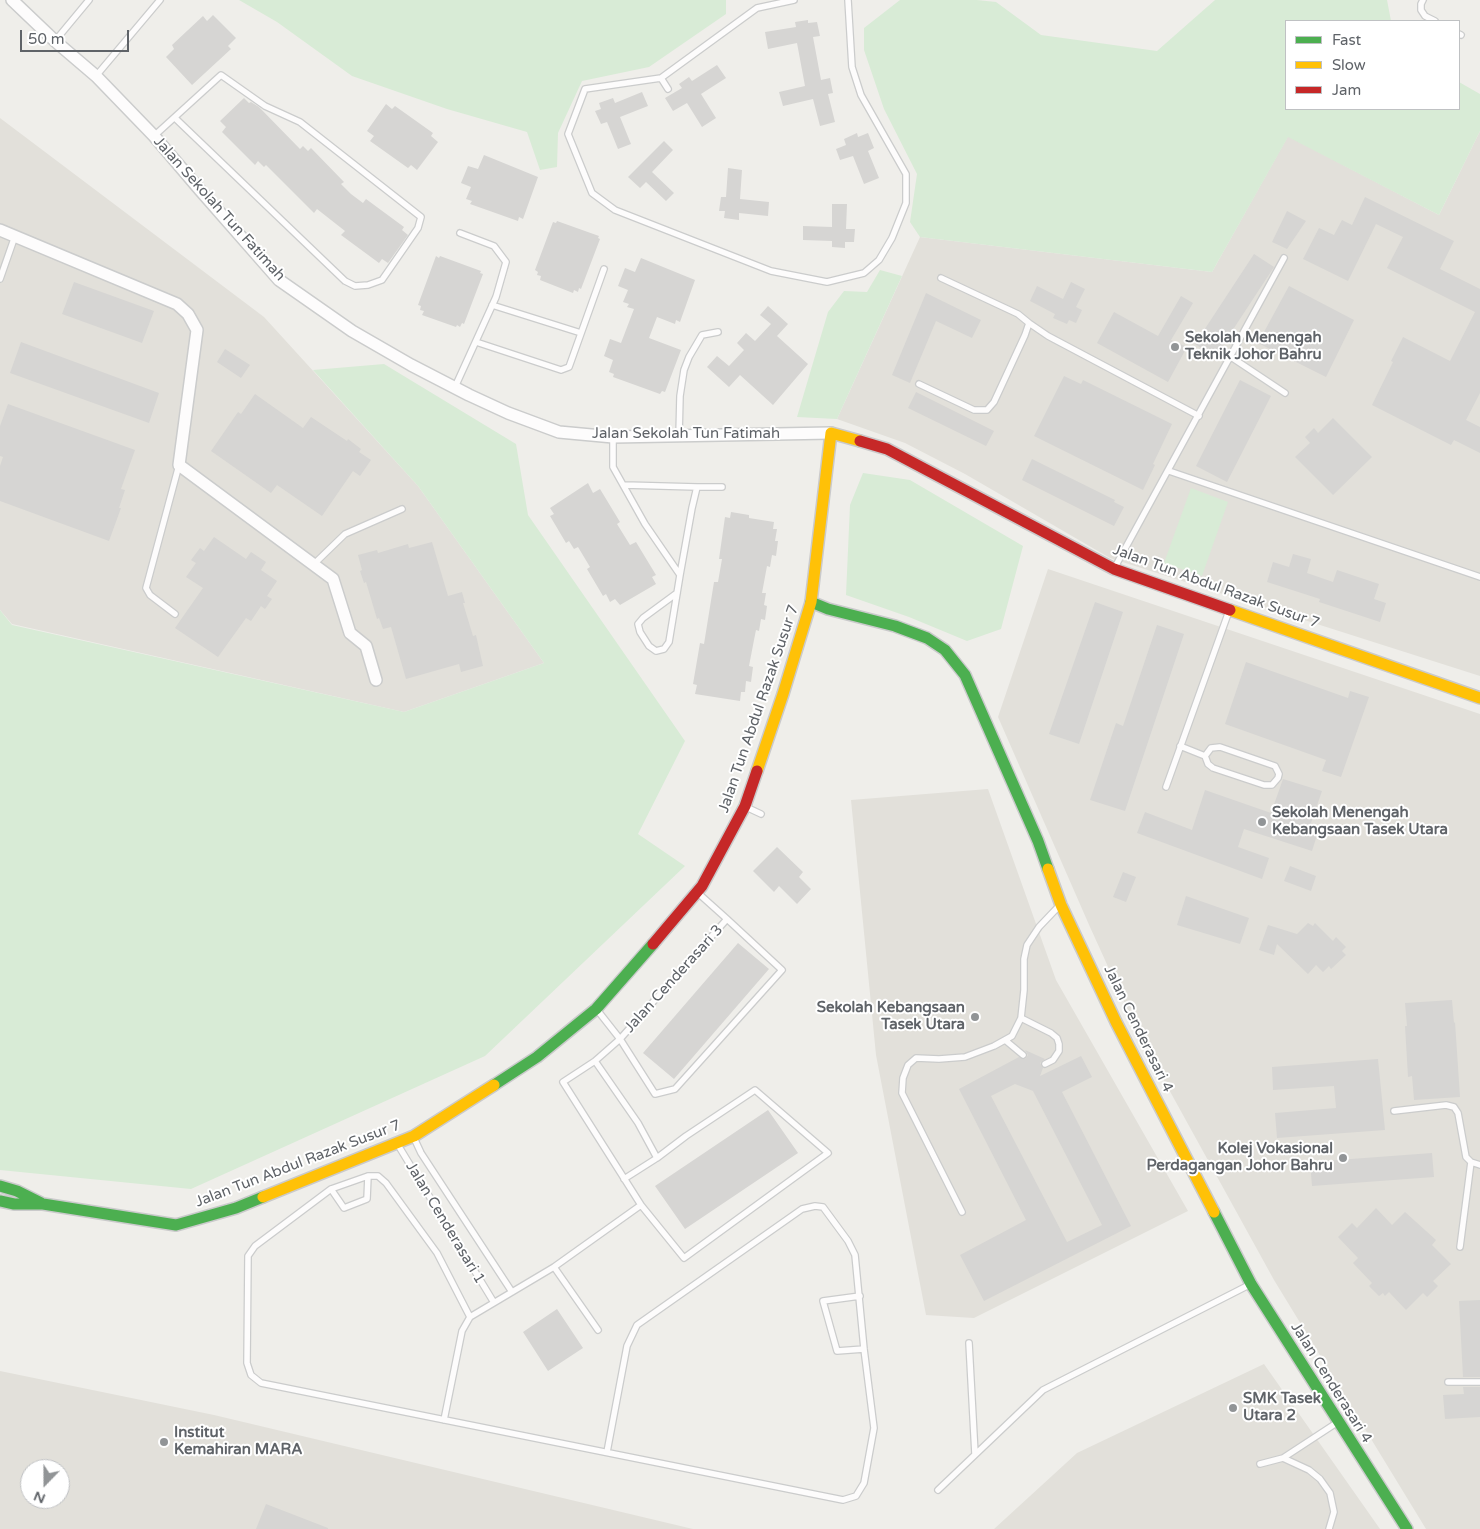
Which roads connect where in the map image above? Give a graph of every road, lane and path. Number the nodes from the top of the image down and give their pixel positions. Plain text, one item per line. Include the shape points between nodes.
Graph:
1 (12, 0) edge
2 (89, 0) edge
3 (160, 0) edge
4 (794, 0) edge
5 (848, 0) edge
6 (1423, 0) edge
7 (1433, 20) edge
8 (55, 41) junction
9 (96, 76) junction
10 (661, 78) junction
11 (668, 89) dead end
12 (175, 118) junction
13 (154, 136) junction
14 (0, 230) edge
15 (460, 233) dead end
16 (15, 236) junction
17 (1284, 258) dead end
18 (604, 269) dead end
19 (941, 278) dead end
20 (0, 279) edge
21 (492, 305) junction
22 (1029, 323) junction
23 (718, 332) dead end
24 (581, 333) junction
25 (476, 342) junction
26 (1231, 357) junction
27 (919, 384) dead end
28 (455, 387) junction
29 (1285, 393) dead end
30 (1199, 416) junction
31 (831, 433) junction
32 (679, 436) junction
33 (613, 437) junction
34 (179, 465) junction
35 (1169, 471) junction
36 (624, 485) junction
37 (698, 487) junction
38 (722, 487) dead end
39 (402, 509) dead end
40 (313, 565) junction
41 (1114, 569) junction
42 (680, 575) junction
43 (1480, 577) edge
44 (677, 593) junction
45 (812, 602) junction
46 (1230, 610) junction
47 (175, 614) dead end
48 (376, 680) dead end
49 (1480, 698) edge
50 (1180, 746) junction
51 (1205, 756) junction
52 (1166, 787) dead end
53 (744, 806) junction
54 (761, 814) dead end
55 (699, 889) junction
56 (1061, 905) junction
57 (727, 920) junction
58 (596, 1009) junction
59 (1021, 1018) junction
60 (620, 1040) junction
61 (1006, 1040) junction
62 (1023, 1055) dead end
63 (595, 1061) junction
64 (1045, 1064) dead end
65 (1394, 1111) dead end
66 (414, 1136) junction
67 (397, 1144) junction
68 (656, 1158) junction
69 (1471, 1162) junction
70 (1480, 1165) edge
71 (368, 1176) junction
72 (624, 1179) junction
73 (0, 1186) edge
74 (331, 1189) junction
75 (0, 1201) edge
76 (43, 1204) junction
77 (641, 1205) junction
78 (962, 1212) dead end
79 (1460, 1247) dead end
80 (554, 1267) junction
81 (1251, 1284) junction
82 (512, 1292) junction
83 (860, 1296) junction
84 (493, 1302) junction
85 (470, 1317) junction
86 (598, 1330) dead end
87 (968, 1343) dead end
88 (864, 1348) junction
89 (1448, 1382) dead end
90 (1480, 1382) edge
91 (444, 1420) junction
92 (1338, 1422) junction
93 (607, 1452) junction
94 (975, 1454) junction
95 (1283, 1458) junction
96 (1260, 1464) dead end
97 (938, 1490) dead end
98 (1329, 1529) edge
99 (1407, 1529) edge

1 - 8 street, Jalan Sekolah Tun Fatimah
2 - 8 lane
3 - 9 lane
4 - 10 lane via 757,8
5 - 10 lane via 852,67 861,95 906,174 906,203 892,238 879,260 864,273 827,282 771,271 615,210 592,193 568,134 585,89
6 - 7 lane via 1421,10
8 - 9 street, Jalan Sekolah Tun Fatimah
9 - 13 street, Jalan Sekolah Tun Fatimah
10 - 11 lane
12 - 12 lane via 354,286 382,280 418,228 421,216 300,122 265,106 221,75
12 - 13 lane
13 - 28 street, Jalan Sekolah Tun Fatimah via 279,280 352,332
14 - 16 street
15 - 21 lane via 494,246 506,262
16 - 20 lane
16 - 34 street via 177,304 188,314 196,330
17 - 26 lane
18 - 24 lane
19 - 22 lane via 1018,314
21 - 24 lane
21 - 25 lane
22 - 27 lane via 994,402 987,410 974,410
22 - 30 lane
23 - 32 lane via 702,335 684,370
24 - 25 lane via 568,367 561,370
25 - 28 lane
26 - 29 lane
26 - 30 lane
28 - 33 street, Jalan Sekolah Tun Fatimah via 508,413 559,432
30 - 35 lane
31 - 32 street, Jalan Sekolah Tun Fatimah
31 - 41 street, Jalan Tun Abdul Razak Susur 7 via 887,449
31 - 45 street, Jalan Tun Abdul Razak Susur 7
32 - 33 street, Jalan Sekolah Tun Fatimah
33 - 36 lane via 613,467
34 - 40 street
34 - 47 lane via 146,588 150,595
35 - 41 lane
35 - 43 lane
36 - 37 lane
36 - 42 lane via 645,524
37 - 38 lane
37 - 42 lane
39 - 40 lane via 345,534
40 - 48 street via 333,580 350,634 366,646
41 - 46 street, Jalan Tun Abdul Razak Susur 7
42 - 44 lane
44 - 44 lane via 669,642 664,649 656,651 649,646 638,624
45 - 53 street, Jalan Tun Abdul Razak Susur 7
45 - 56 street, Jalan Cenderasari 4 via 894,626 927,638 945,650 965,675 1038,841
46 - 49 street, Jalan Tun Abdul Razak Susur 7
46 - 50 lane
50 - 51 lane
50 - 52 lane
51 - 51 lane via 1211,748 1220,747 1272,764 1278,770 1278,778 1272,785 1264,785 1213,768
53 - 54 lane
53 - 55 street, Jalan Tun Abdul Razak Susur 7
55 - 57 lane
55 - 58 street, Jalan Tun Abdul Razak Susur 7
56 - 59 lane via 1039,926 1028,945 1024,959
56 - 81 street, Jalan Cenderasari 4 via 1116,1022
57 - 60 lane, Jalan Cenderasari 3
57 - 60 lane via 782,970 675,1089 655,1094
58 - 60 lane
58 - 66 street, Jalan Tun Abdul Razak Susur 7 via 537,1057
59 - 61 lane via 1012,1036
59 - 64 lane via 1057,1038 1059,1050 1053,1060
60 - 63 lane, Jalan Cenderasari 3
61 - 62 lane
61 - 78 lane via 965,1057 916,1058 908,1065 903,1078 902,1094
63 - 68 lane via 638,1123
63 - 72 lane, Jalan Cenderasari 3 via 563,1082
65 - 69 lane via 1446,1105 1454,1107 1466,1157
66 - 67 street, Jalan Tun Abdul Razak Susur 7
66 - 82 lane, Jalan Cenderasari 1 via 421,1152
67 - 76 street, Jalan Tun Abdul Razak Susur 7 via 236,1208 176,1226
67 - 84 lane, Jalan Cenderasari 1
68 - 72 lane
68 - 77 lane via 754,1090 828,1153 684,1258
69 - 70 lane
69 - 79 lane
71 - 74 lane
71 - 74 lane via 367,1199 344,1208
71 - 85 lane via 378,1176 386,1183 437,1253
72 - 77 lane
73 - 76 street, Jalan Tun Abdul Razak Susur 7
74 - 91 lane via 255,1246 248,1256 247,1363 251,1375 261,1383
75 - 76 street, Jalan Tun Abdul Razak Susur 7
77 - 80 lane
80 - 82 lane
80 - 86 lane
81 - 92 street, Jalan Cenderasari 4
81 - 94 lane via 1043,1390
82 - 84 lane
83 - 88 lane
83 - 88 lane via 824,1301 837,1351
83 - 93 lane via 855,1255 848,1241 822,1207 802,1210 637,1325 627,1346
84 - 85 lane
85 - 91 lane via 462,1331
87 - 94 lane
88 - 93 lane via 874,1428 864,1483 856,1496 843,1500
89 - 90 lane
91 - 93 lane
92 - 95 lane
92 - 99 street, Jalan Cenderasari 4
94 - 97 lane
95 - 96 lane
95 - 98 lane via 1309,1470 1330,1493 1334,1512

